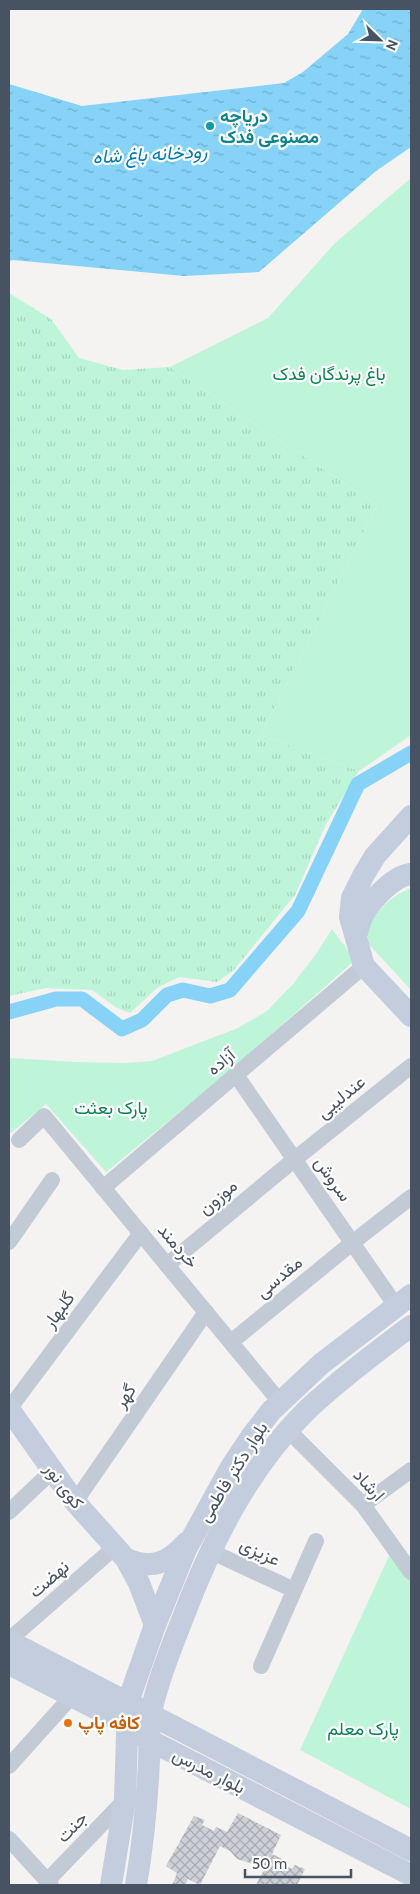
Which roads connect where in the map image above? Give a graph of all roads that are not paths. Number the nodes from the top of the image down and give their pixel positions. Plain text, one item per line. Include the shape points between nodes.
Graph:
1 (411, 816) edge
2 (411, 874) edge
3 (355, 939) junction
4 (364, 966) junction
5 (411, 1016) edge
6 (411, 1066) edge
7 (236, 1075) junction
8 (19, 1140) dead end
9 (295, 1159) junction
10 (52, 1180) dead end
11 (104, 1188) junction
12 (411, 1197) edge
13 (141, 1233) junction
14 (9, 1242) edge
15 (352, 1243) junction
16 (167, 1265) junction
17 (404, 1301) edge
18 (206, 1312) junction
19 (411, 1326) edge
20 (231, 1342) junction
21 (280, 1402) junction
22 (9, 1409) edge
23 (289, 1431) junction
24 (411, 1470) edge
25 (52, 1471) junction
26 (75, 1502) junction
27 (363, 1506) junction
28 (9, 1512) edge
29 (196, 1532) junction
30 (316, 1541) dead end
31 (210, 1551) junction
32 (120, 1553) junction
33 (411, 1572) edge
34 (294, 1590) junction
35 (155, 1625) junction
36 (9, 1641) edge
37 (9, 1664) edge
38 (260, 1666) dead end
39 (72, 1696) junction
40 (128, 1702) junction
41 (151, 1713) junction
42 (128, 1725) junction
43 (151, 1740) junction
44 (9, 1766) edge
45 (125, 1800) junction
46 (9, 1839) edge
47 (411, 1850) edge
48 (411, 1875) edge
49 (49, 1883) edge
50 (111, 1885) edge
51 (136, 1885) edge

1 - 3 main road via 375,856 352,898 350,917
2 - 3 main road via 399,877 371,903
3 - 4 main road
4 - 5 main road
4 - 7 street, آزاده
6 - 9 street, عندلیبی
7 - 9 street, سروش
7 - 11 street, آزاده
8 - 11 street, خردمند via 44,1116
9 - 15 street, سروش
9 - 16 street, موزون
10 - 14 street
11 - 13 street, خردمند
12 - 15 street, مقدسی
13 - 16 street, خردمند
13 - 22 street, گلبهار
15 - 17 street, سروش
15 - 20 street, مقدسی
16 - 18 street, خردمند
17 - 21 main road, بلوار دکتر فاطمی via 321,1364
18 - 20 street, خردمند
18 - 26 street, گهر
19 - 23 main road, بلوار دکتر فاطمی via 316,1403
20 - 21 street, خردمند
21 - 29 main road, بلوار دکتر فاطمی via 241,1452
22 - 25 main road, کوی نور
23 - 27 street, ارشاد
23 - 31 main road, بلوار دکتر فاطمی via 255,1471
24 - 27 street
25 - 26 main road, کوی نور
25 - 28 street
26 - 32 main road, کوی نور
27 - 33 street, ارشاد
29 - 32 main road via 178,1552 150,1565 136,1563
29 - 35 main road, بلوار دکتر فاطمی via 172,1580
30 - 34 street
31 - 34 street, عزیزی
31 - 41 main road, بلوار دکتر فاطمی via 173,1644
32 - 35 main road, کوی نور via 139,1583
32 - 36 street, نهضت
34 - 38 street
35 - 40 main road, بلوار دکتر فاطمی
36 - 40 main road, بلوار مدرس
37 - 39 main road, بلوار مدرس
39 - 42 main road, بلوار مدرس
39 - 44 street
40 - 41 main road, بلوار مدرس
40 - 42 main road, بلوار دکتر فاطمی
41 - 43 main road, بلوار دکتر فاطمی
41 - 47 main road, بلوار مدرس
42 - 43 main road, بلوار مدرس
42 - 45 main road
43 - 48 main road, بلوار مدرس
43 - 51 main road via 146,1813
45 - 49 street, جنت
45 - 50 main road
46 - 49 street

